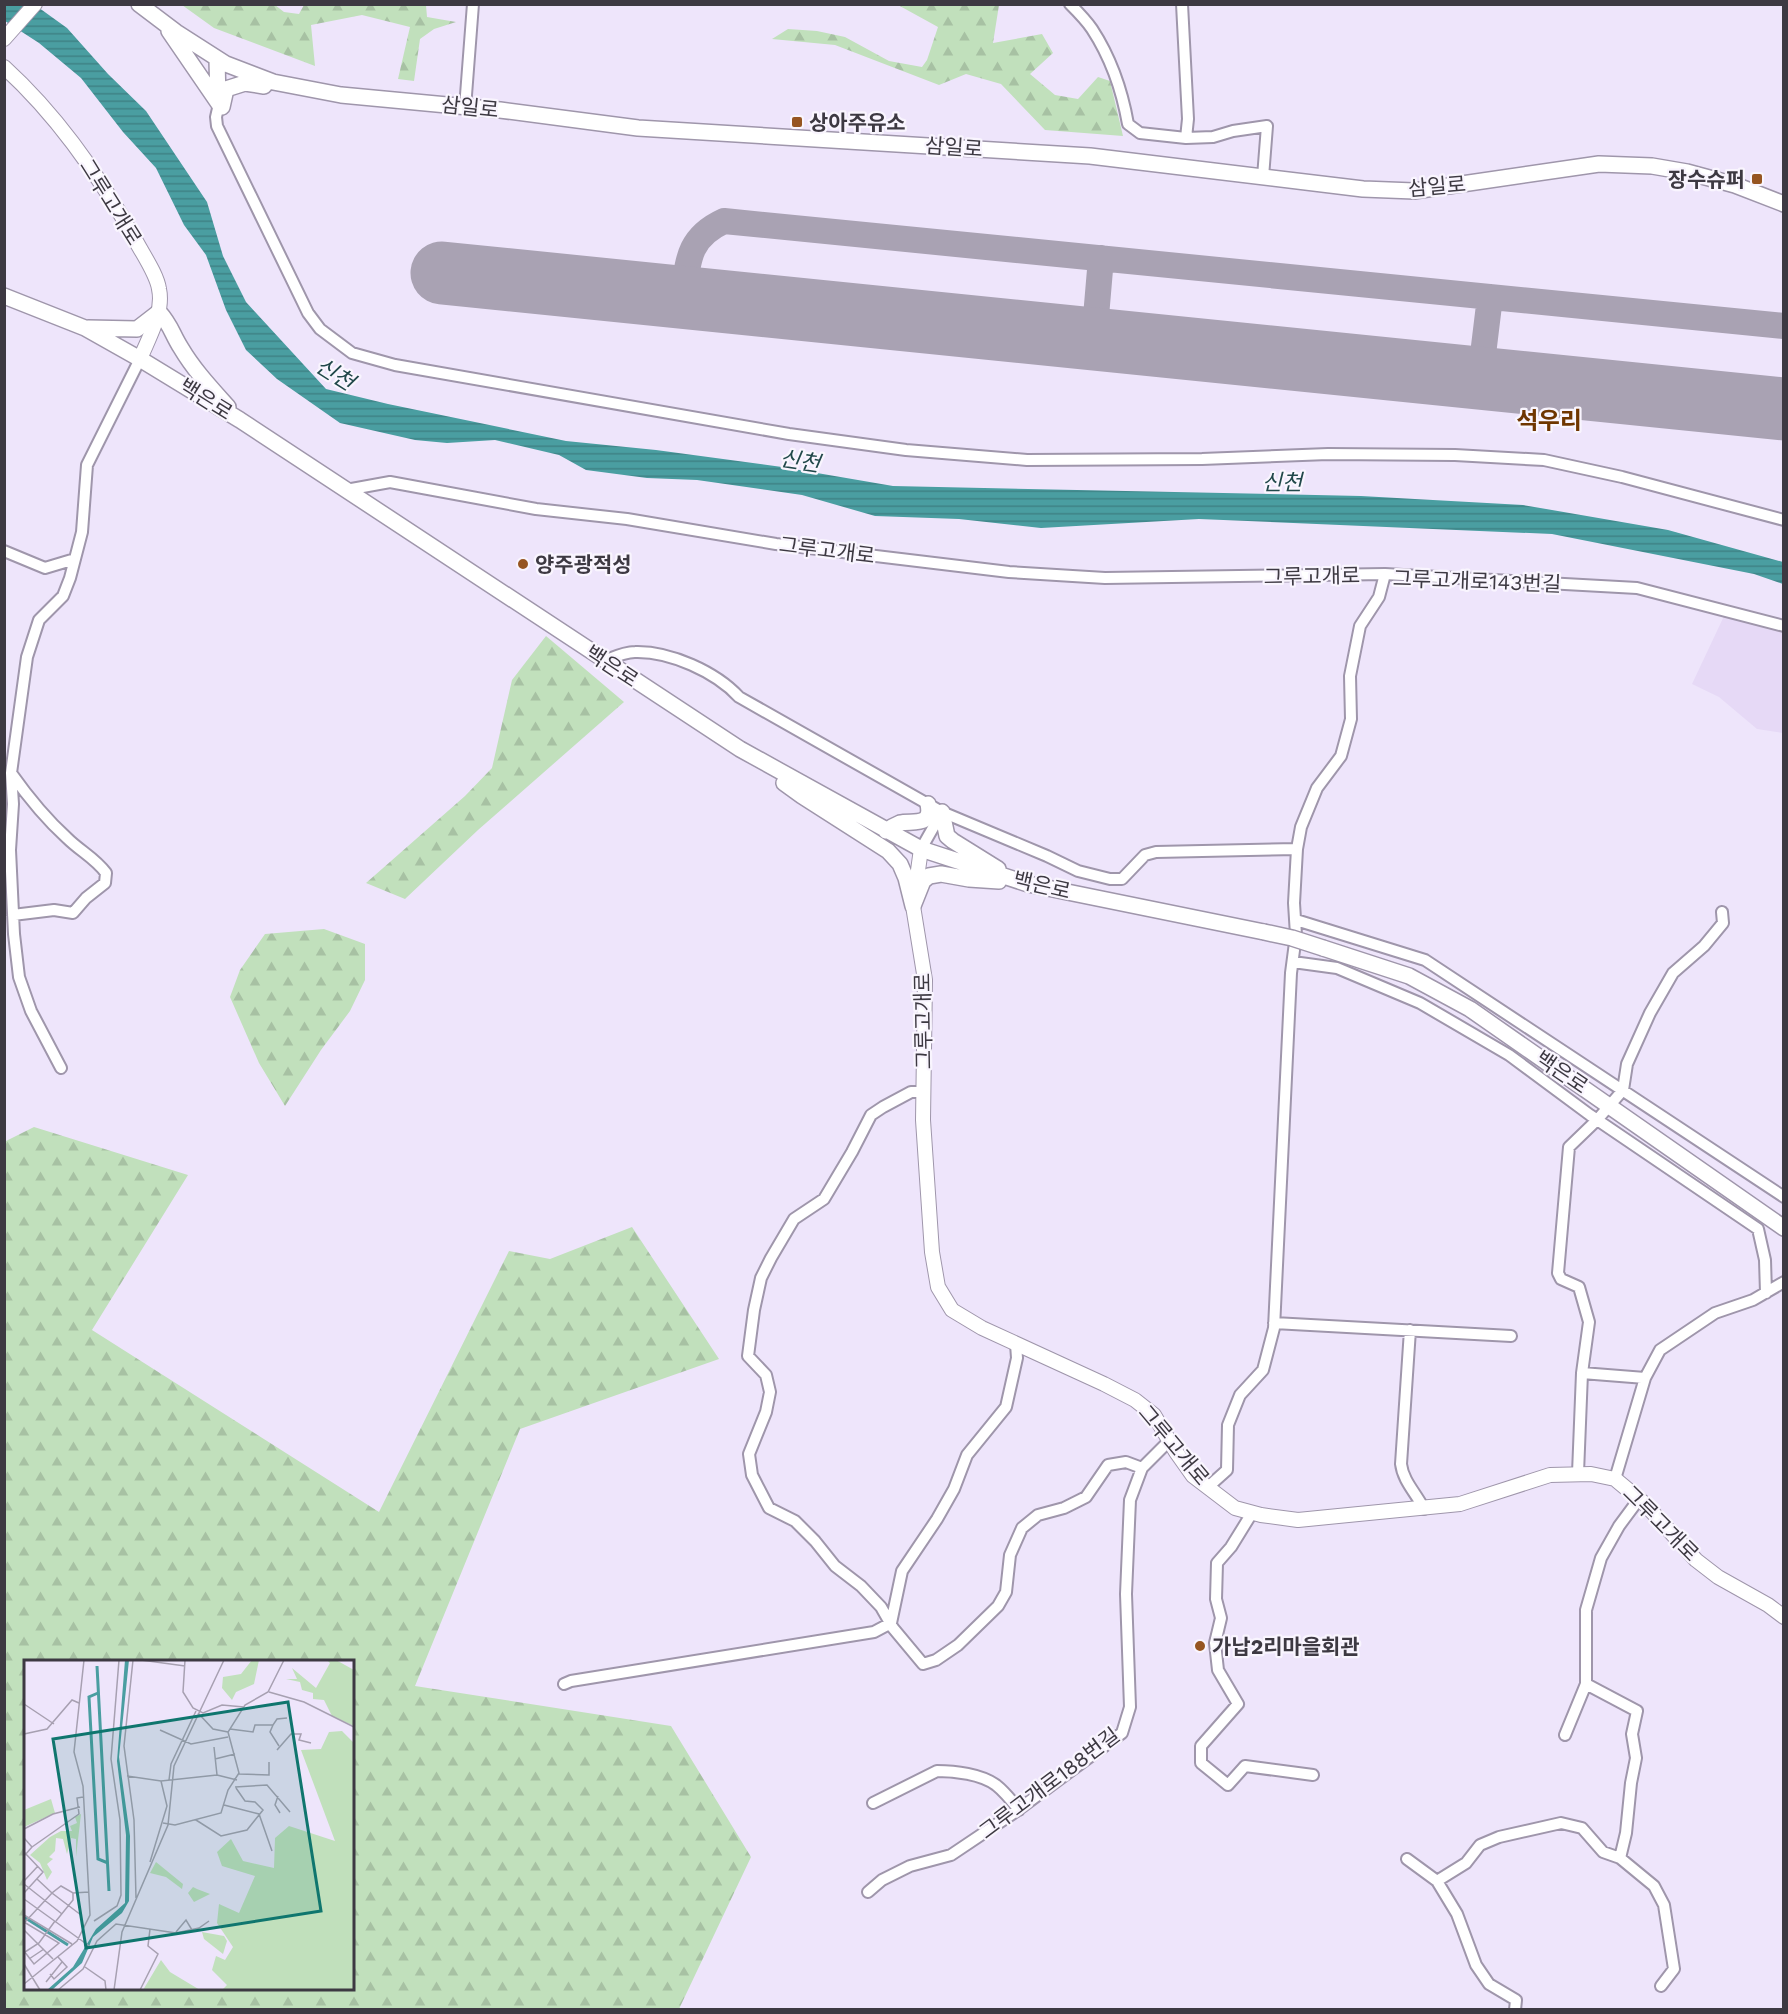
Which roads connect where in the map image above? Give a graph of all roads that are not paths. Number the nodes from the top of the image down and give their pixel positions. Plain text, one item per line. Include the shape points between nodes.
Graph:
1 (35, 4) edge
2 (140, 4) edge
3 (473, 4) edge
4 (1070, 4) edge
5 (1182, 4) edge
6 (164, 23) junction
7 (4, 39) edge
8 (217, 59) junction
9 (4, 67) edge
10 (298, 87) junction
11 (220, 105) junction
12 (465, 108) junction
13 (1186, 138) junction
14 (1263, 177) junction
15 (1784, 204) edge
16 (4, 296) edge
17 (159, 312) junction
18 (85, 328) junction
19 (140, 359) junction
20 (240, 420) junction
21 (346, 490) junction
22 (1784, 520) edge
23 (4, 551) edge
24 (75, 559) junction
25 (1385, 574) junction
26 (1784, 626) edge
27 (604, 661) junction
28 (740, 749) junction
29 (11, 773) junction
30 (928, 804) junction
31 (942, 812) junction
32 (886, 831) junction
33 (921, 849) junction
34 (1297, 849) junction
35 (1018, 882) junction
36 (913, 906) junction
37 (1722, 912) dead end
38 (13, 915) junction
39 (1296, 920) junction
40 (1293, 962) junction
41 (61, 1068) dead end
42 (1623, 1090) junction
43 (924, 1092) junction
44 (1610, 1105) junction
45 (1597, 1120) junction
46 (1784, 1197) edge
47 (1784, 1228) edge
48 (1777, 1287) edge
49 (1274, 1323) junction
50 (1410, 1330) junction
51 (1511, 1336) dead end
52 (1016, 1344) junction
53 (1582, 1373) junction
54 (1645, 1377) junction
55 (1169, 1441) junction
56 (1142, 1468) junction
57 (1578, 1473) junction
58 (1615, 1479) junction
59 (1208, 1487) junction
60 (1639, 1499) junction
61 (1424, 1509) junction
62 (1252, 1513) junction
63 (1784, 1617) edge
64 (891, 1623) junction
65 (564, 1684) dead end
66 (1586, 1684) junction
67 (1565, 1735) dead end
68 (1314, 1775) dead end
69 (873, 1803) dead end
70 (1018, 1810) junction
71 (1407, 1858) dead end
72 (1620, 1858) junction
73 (1437, 1881) junction
74 (868, 1892) dead end
75 (1661, 1986) dead end
76 (1515, 2010) edge

1 - 7 street
2 - 6 main road, 삼일로
3 - 12 street
4 - 13 street via 1092,28 1115,72 1128,124 1140,133
5 - 13 street
6 - 8 main road, 삼일로
6 - 11 main road
8 - 10 main road, 삼일로 via 273,82
8 - 11 main road
9 - 17 street, 그루고개로 via 46,108 104,187 148,262 159,288
10 - 11 main road via 245,83 226,89
10 - 12 main road, 삼일로
11 - 22 street via 217,126 308,313 320,329 352,353 395,365 789,434 906,450 1016,459 1339,454 1545,460
12 - 14 main road, 삼일로 via 638,128 1090,156
13 - 14 street via 1267,126
14 - 15 main road, 삼일로 via 1363,189 1414,190 1599,164 1652,166 1735,185
16 - 18 main road, 백은로
17 - 18 main road via 137,329
17 - 19 street, 그루고개로
17 - 20 main road via 170,323 198,374
18 - 19 main road, 백은로
19 - 20 main road, 백은로
19 - 24 street via 87,465 82,532
20 - 21 main road, 백은로
21 - 25 street, 그루고개로 via 390,482 536,509 627,519 776,544 1009,572 1105,578
21 - 27 main road, 백은로
23 - 24 street via 45,568
24 - 29 street via 63,596 39,620 27,657
25 - 26 street, 그루고개로143번길 via 1637,588
25 - 34 street, 그루고개로143번길 via 1378,597 1360,626 1350,676 1351,719 1341,756 1317,788 1301,827
27 - 28 main road, 백은로
27 - 30 street via 635,652 659,654 699,667 739,697
28 - 32 main road, 백은로
28 - 36 main road via 802,796 888,851 900,864
29 - 38 street
29 - 38 street via 68,840 97,861 106,873 105,883 73,913 54,910
30 - 31 street
30 - 32 main road via 926,818 911,824 902,822
31 - 33 street
31 - 34 street via 1078,871 1110,879 1122,879 1145,855 1156,852
31 - 35 main road via 947,836
32 - 33 main road, 백은로
33 - 35 main road, 백은로
33 - 36 street, 그루고개로
34 - 39 street, 그루고개로143번길
35 - 36 main road via 929,876
35 - 44 main road, 백은로, bridge via 1292,938 1409,976 1470,1009
36 - 43 street, 그루고개로 via 925,980
37 - 42 street via 1723,922 1704,946 1673,973 1656,1003 1627,1064
38 - 41 street via 18,977 24,997
39 - 40 street, 그루고개로143번길
39 - 42 street via 1425,960
40 - 45 street via 1337,968 1420,1003 1509,1055
40 - 49 street, 그루고개로143번길
42 - 44 street
42 - 46 street
43 - 52 street, 그루고개로 via 932,1252 938,1287 952,1310
43 - 64 street via 911,1092 872,1116 824,1199 794,1219 761,1278 748,1356 766,1375 770,1392 749,1454 753,1475 769,1508 795,1521 835,1566 882,1607
44 - 45 street
44 - 47 main road, 백은로
45 - 48 street via 1758,1229
45 - 53 street via 1569,1147 1558,1273 1561,1279 1579,1287 1589,1322
48 - 54 street via 1715,1313 1660,1350
49 - 50 street
49 - 59 street, 그루고개로143번길 via 1263,1370 1240,1395 1228,1425 1227,1470
50 - 51 street
50 - 61 street via 1401,1464 1403,1476
52 - 55 street, 그루고개로 via 1135,1400 1154,1415
52 - 64 street via 1017,1358 1006,1407 967,1455 954,1489 902,1571
53 - 54 street
53 - 57 street
54 - 58 street
55 - 56 street, 그루고개로188번길
55 - 59 street, 그루고개로 via 1193,1476
56 - 64 street via 1126,1462 1108,1465 1086,1497 1038,1515 1022,1528 1010,1555 1006,1592 998,1606 958,1645 936,1660 923,1664
56 - 70 street, 그루고개로188번길 via 1130,1500 1126,1594 1130,1707 1122,1733
57 - 58 street, 그루고개로
57 - 61 street, 그루고개로 via 1550,1475 1460,1504
58 - 60 street, 그루고개로
59 - 62 street, 그루고개로 via 1235,1508
60 - 63 street, 그루고개로 via 1696,1560
60 - 66 street via 1619,1526 1598,1568 1586,1610
61 - 62 street, 그루고개로 via 1298,1520
62 - 68 street via 1217,1563 1216,1599 1221,1618 1215,1642 1218,1670 1238,1704 1201,1746 1201,1763 1228,1785 1245,1766
64 - 65 street via 874,1632
66 - 67 street
66 - 72 street via 1637,1711 1632,1734 1636,1758
69 - 70 street via 937,1771 948,1771 994,1783
70 - 74 street, 그루고개로188번길 via 951,1854 910,1866
71 - 73 street
72 - 73 street via 1603,1852 1582,1828 1561,1823 1480,1845 1466,1863
72 - 75 street via 1654,1886 1664,1905 1674,1969
73 - 76 street via 1457,1914 1476,1965 1488,1984 1516,2000

